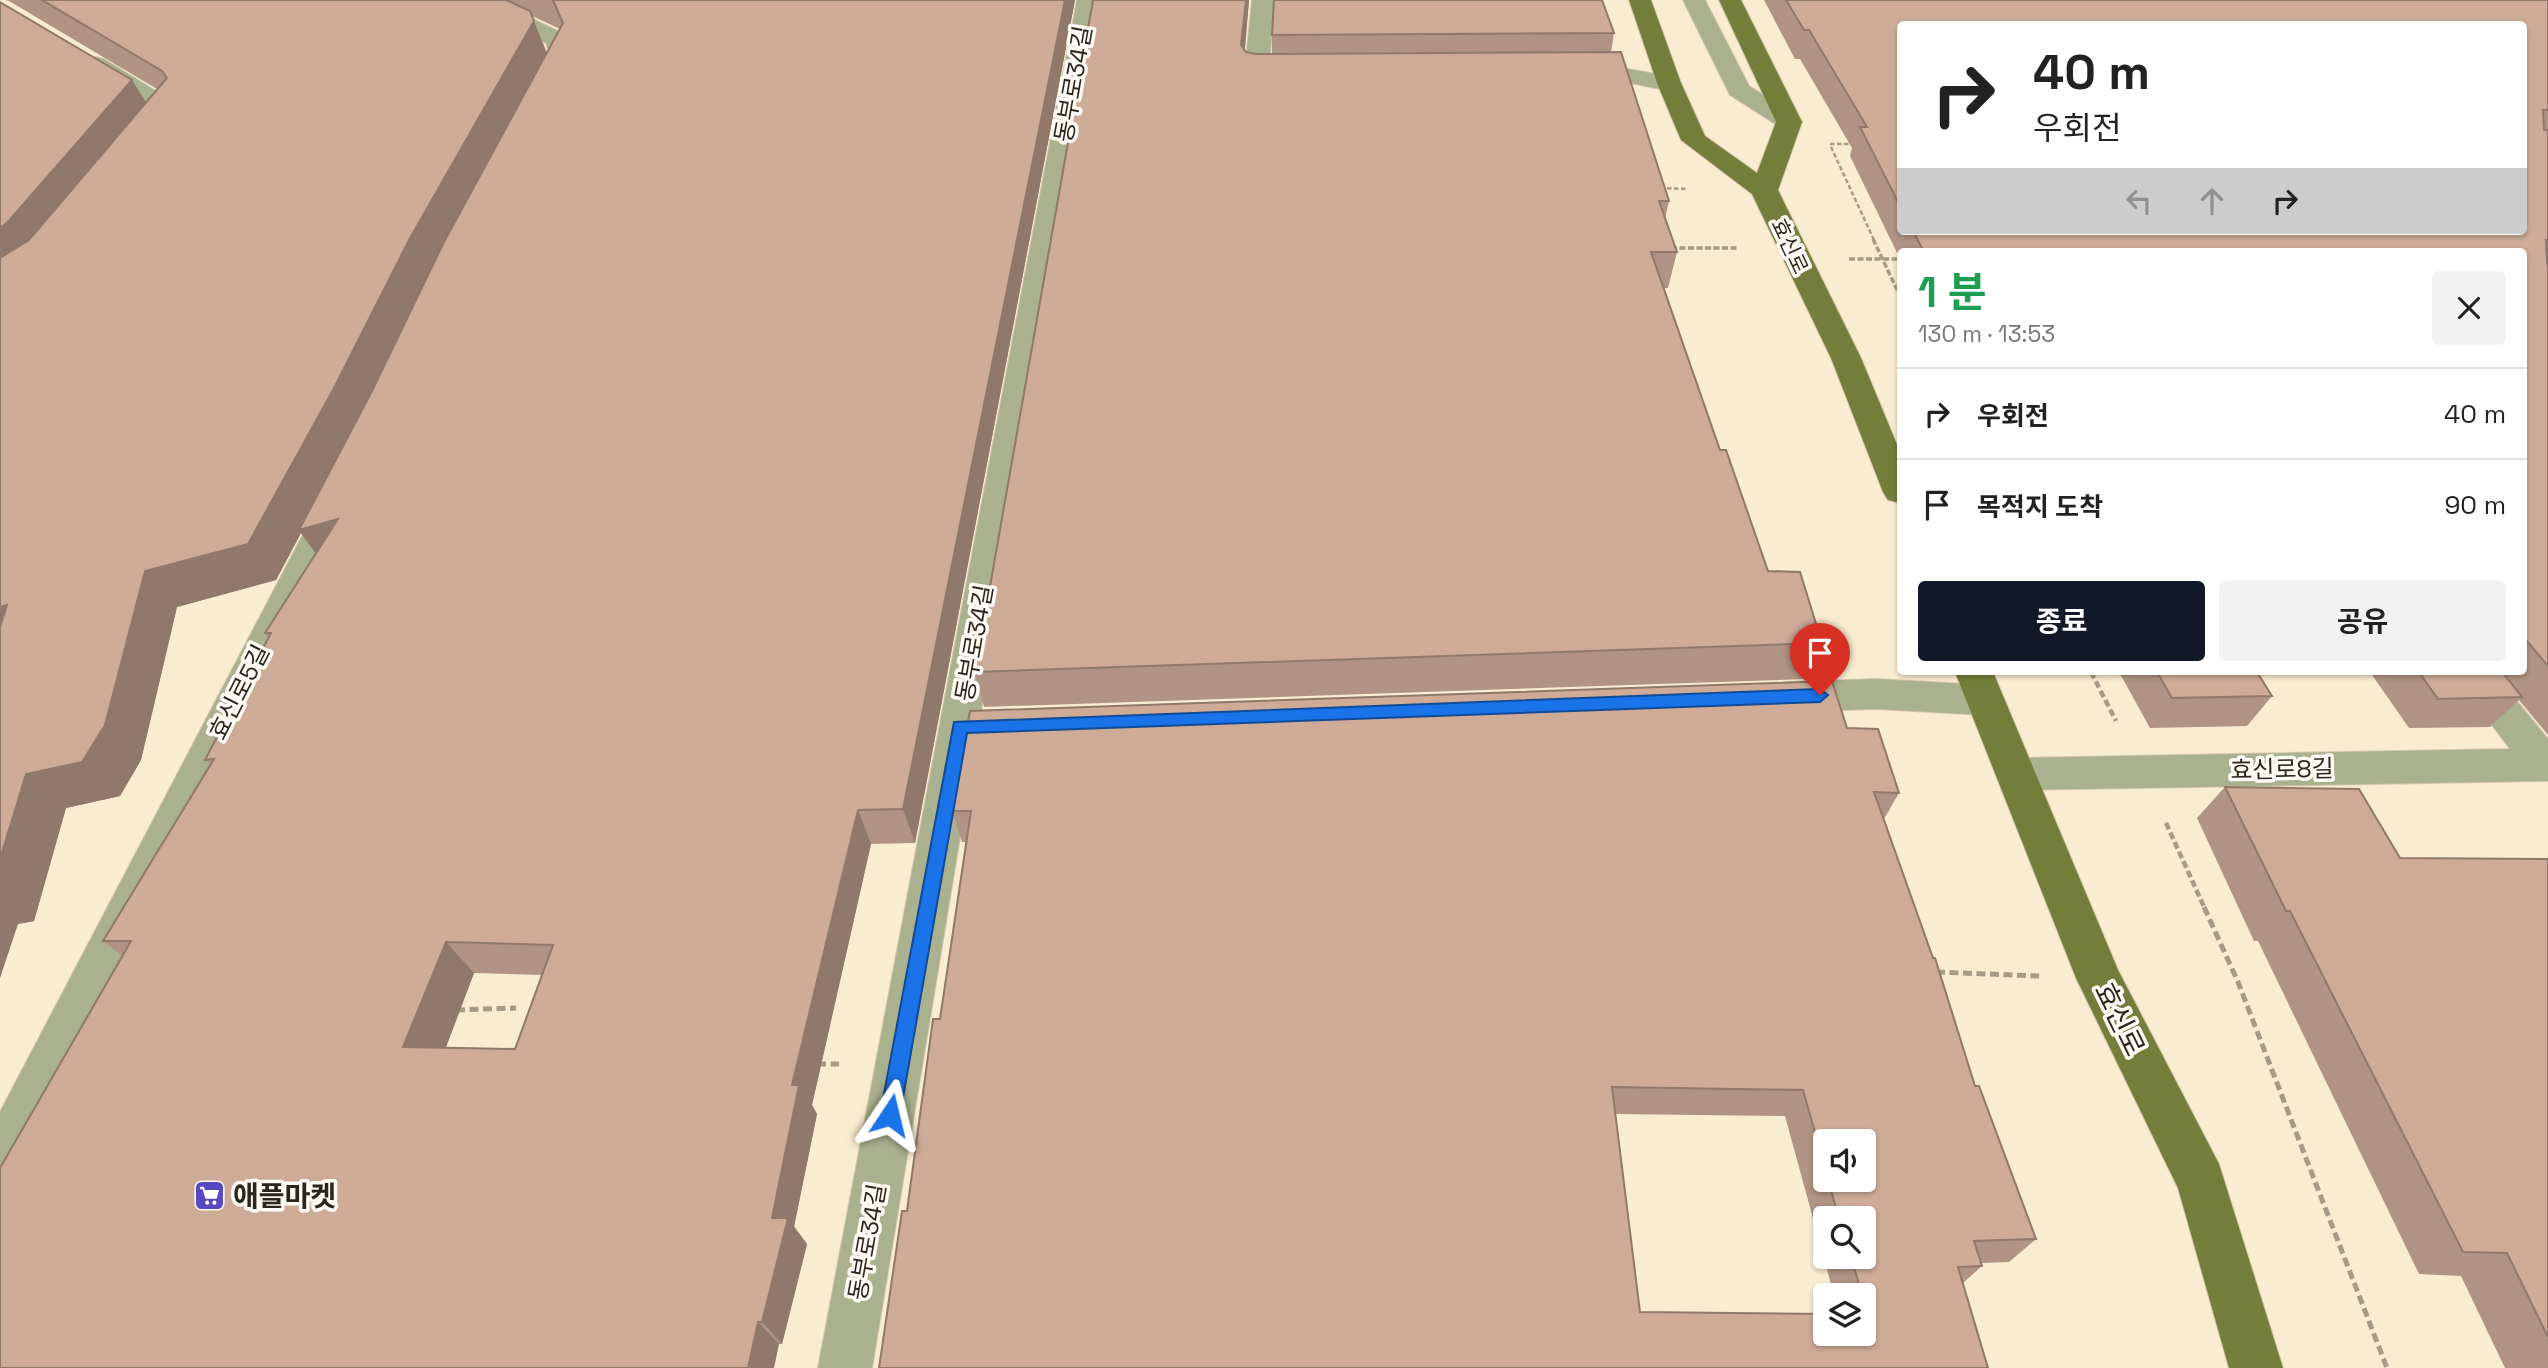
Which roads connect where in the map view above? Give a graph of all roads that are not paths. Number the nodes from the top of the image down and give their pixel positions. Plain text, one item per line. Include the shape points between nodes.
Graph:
1 (475, 0) edge
2 (1088, 0) edge
3 (1263, 0) edge
4 (1640, 0) edge
5 (1694, 0) edge
6 (1730, 0) edge
7 (76, 54) edge
8 (1559, 77) edge
9 (1311, 78) edge
10 (1669, 83) junction
11 (528, 119) edge
12 (1787, 128) junction
13 (139, 153) edge
14 (1764, 190) junction
15 (351, 474) edge
16 (1897, 485) edge
17 (2473, 675) edge
18 (1979, 686) edge
19 (1751, 698) edge
20 (1001, 725) edge
21 (960, 726) junction
22 (2547, 765) edge
23 (2017, 774) junction
24 (0, 1163) edge
25 (845, 1368) edge
26 (2256, 1368) edge

1 - 11 street via 556,39 562,55
2 - 21 street, 동부로34길
3 - 9 street via 1256,78
4 - 10 main road
5 - 12 street via 1739,90
6 - 12 main road
7 - 13 street via 173,112
8 - 10 street via 1628,76
10 - 14 main road via 1694,140
12 - 14 main road, 효신로
14 - 16 main road, 효신로 via 1846,358
15 - 24 street, 효신로5길
17 - 22 street
18 - 19 street
18 - 23 main road, 효신로
20 - 21 street
21 - 25 street, 동부로34길
22 - 23 street, 효신로8길
23 - 26 main road, 효신로 via 2099,978 2201,1182

